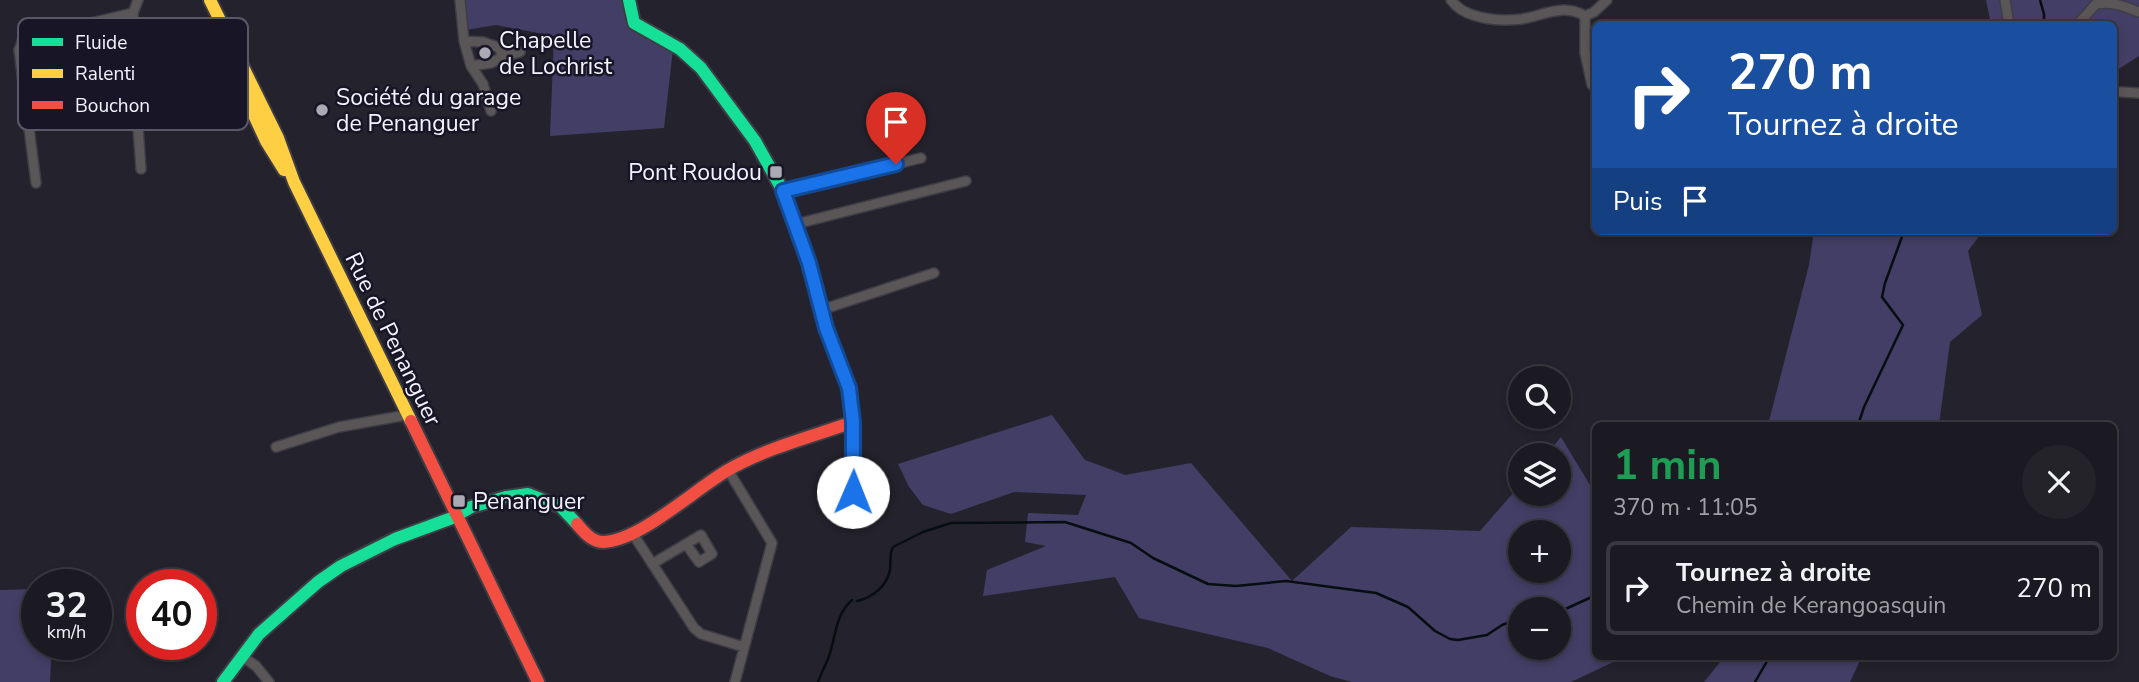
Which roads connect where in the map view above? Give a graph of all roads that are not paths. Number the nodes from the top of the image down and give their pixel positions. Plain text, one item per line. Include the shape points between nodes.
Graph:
1 (138, 0) edge
2 (200, 0) edge
3 (210, 0) edge
4 (460, 0) edge
5 (629, 0) edge
6 (1451, 0) edge
7 (1607, 0) edge
8 (2005, 0) edge
9 (2139, 12) edge
10 (133, 13) junction
11 (1585, 16) junction
12 (112, 18) edge
13 (133, 18) edge
14 (208, 18) edge
15 (219, 18) edge
16 (2008, 21) edge
17 (2081, 21) edge
18 (464, 41) junction
19 (520, 52) dead end
20 (502, 57) junction
21 (471, 66) junction
22 (248, 77) edge
23 (1592, 85) dead end
24 (2122, 92) dead end
25 (2139, 93) edge
26 (248, 103) edge
27 (491, 111) dead end
28 (29, 130) edge
29 (138, 130) edge
30 (921, 158) dead end
31 (141, 169) dead end
32 (965, 181) dead end
33 (294, 182) junction
34 (36, 183) dead end
35 (783, 191) junction
36 (796, 224) junction
37 (934, 273) dead end
38 (821, 310) junction
39 (407, 415) junction
40 (853, 422) junction
41 (276, 447) dead end
42 (728, 470) junction
43 (853, 492) dead end
44 (455, 515) junction
45 (633, 534) junction
46 (686, 544) dead end
47 (652, 564) junction
48 (744, 647) junction
49 (242, 656) junction
50 (223, 682) edge
51 (269, 682) edge
52 (538, 682) edge
53 (735, 682) edge

1 - 10 street
2 - 14 street, Rue de Penanguer
3 - 15 street, Rue de Penanguer
4 - 18 street
5 - 35 street via 634,23 688,54 710,79 762,152
6 - 11 street via 1459,9 1483,18 1515,20 1563,9
7 - 11 street
8 - 16 street
9 - 17 street via 2106,2 2096,4
10 - 12 street
10 - 13 street
11 - 23 street via 1585,53
18 - 20 street via 500,48
18 - 21 street
19 - 20 street
20 - 21 street
21 - 27 street via 483,84
22 - 33 street, Rue de Penanguer
24 - 25 street
26 - 33 street, Rue de Penanguer via 266,141
28 - 34 street
29 - 31 street
30 - 35 street
32 - 36 street
33 - 39 street, Rue de Penanguer
35 - 36 street
36 - 38 street
37 - 38 street
38 - 40 street via 849,388
39 - 41 street via 339,427
39 - 44 street, Rue de Penanguer
40 - 42 street
40 - 43 street
42 - 45 street
42 - 48 street via 772,543
44 - 45 street via 528,494 561,508 595,540
44 - 49 street via 341,566 259,634
44 - 52 street, Rue de Penanguer
45 - 47 street
46 - 47 street
47 - 48 street via 694,628
48 - 53 street
49 - 50 street
49 - 51 street

